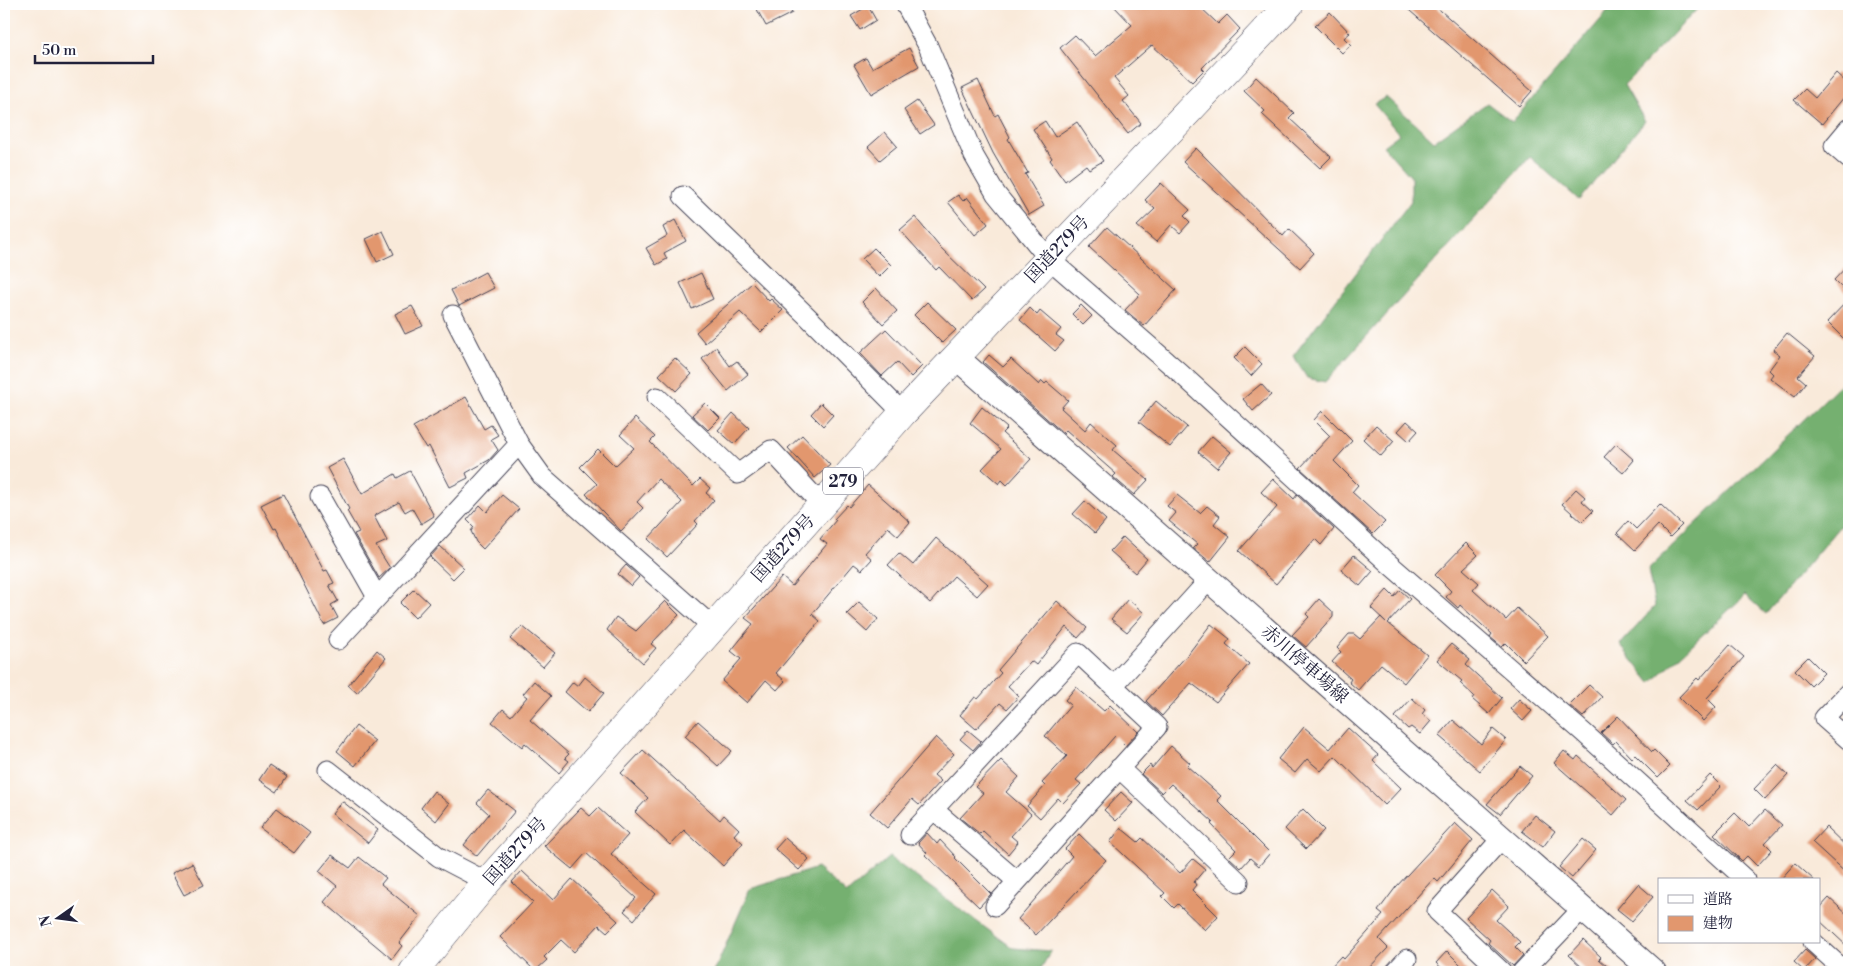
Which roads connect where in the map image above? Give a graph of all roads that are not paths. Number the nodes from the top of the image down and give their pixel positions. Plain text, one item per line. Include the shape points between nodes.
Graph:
1 (905, 4) edge
2 (1290, 4) edge
3 (1849, 128) edge
4 (1849, 159) edge
5 (683, 196) dead end
6 (1048, 258) junction
7 (453, 314) dead end
8 (956, 357) junction
9 (657, 397) dead end
10 (903, 413) junction
11 (519, 444) junction
12 (320, 497) dead end
13 (822, 505) junction
14 (1209, 580) junction
15 (377, 597) junction
16 (713, 627) junction
17 (338, 640) dead end
18 (1112, 686) junction
19 (1849, 692) edge
20 (1849, 740) edge
21 (1119, 768) junction
22 (328, 770) dead end
23 (934, 810) junction
24 (910, 835) dead end
25 (1502, 838) junction
26 (1744, 878) edge
27 (1017, 881) junction
28 (487, 882) junction
29 (1239, 882) dead end
30 (995, 906) dead end
31 (1582, 909) junction
32 (1815, 944) edge
33 (412, 972) edge
34 (1502, 972) edge
35 (1522, 972) edge
36 (1654, 972) edge
37 (1846, 972) edge

1 - 6 street via 928,46 978,164 996,194
2 - 6 highway, 国道279号 / 279
3 - 4 street via 1834,146
5 - 10 street
6 - 8 highway, 国道279号 / 279
6 - 26 street
7 - 11 street
8 - 10 highway, 国道279号 / 279
8 - 14 main road, 赤川停車場線
9 - 13 street via 738,474 770,450
10 - 13 highway, 国道279号 / 279
11 - 15 street
11 - 16 street via 542,476
12 - 15 street
13 - 16 highway, 国道279号 / 279
14 - 18 street
14 - 25 main road, 赤川停車場線
15 - 17 street
16 - 28 highway, 国道279号 / 279
18 - 21 street via 1157,727
18 - 23 street via 1078,653
19 - 20 street via 1824,718
21 - 27 street
21 - 29 street
22 - 28 street via 439,857
23 - 24 street
23 - 27 street
25 - 31 main road, 赤川停車場線
25 - 34 street via 1437,911
27 - 30 street
28 - 33 highway, 国道279号 / 279
31 - 35 street
31 - 36 main road, 赤川停車場線
32 - 37 street

